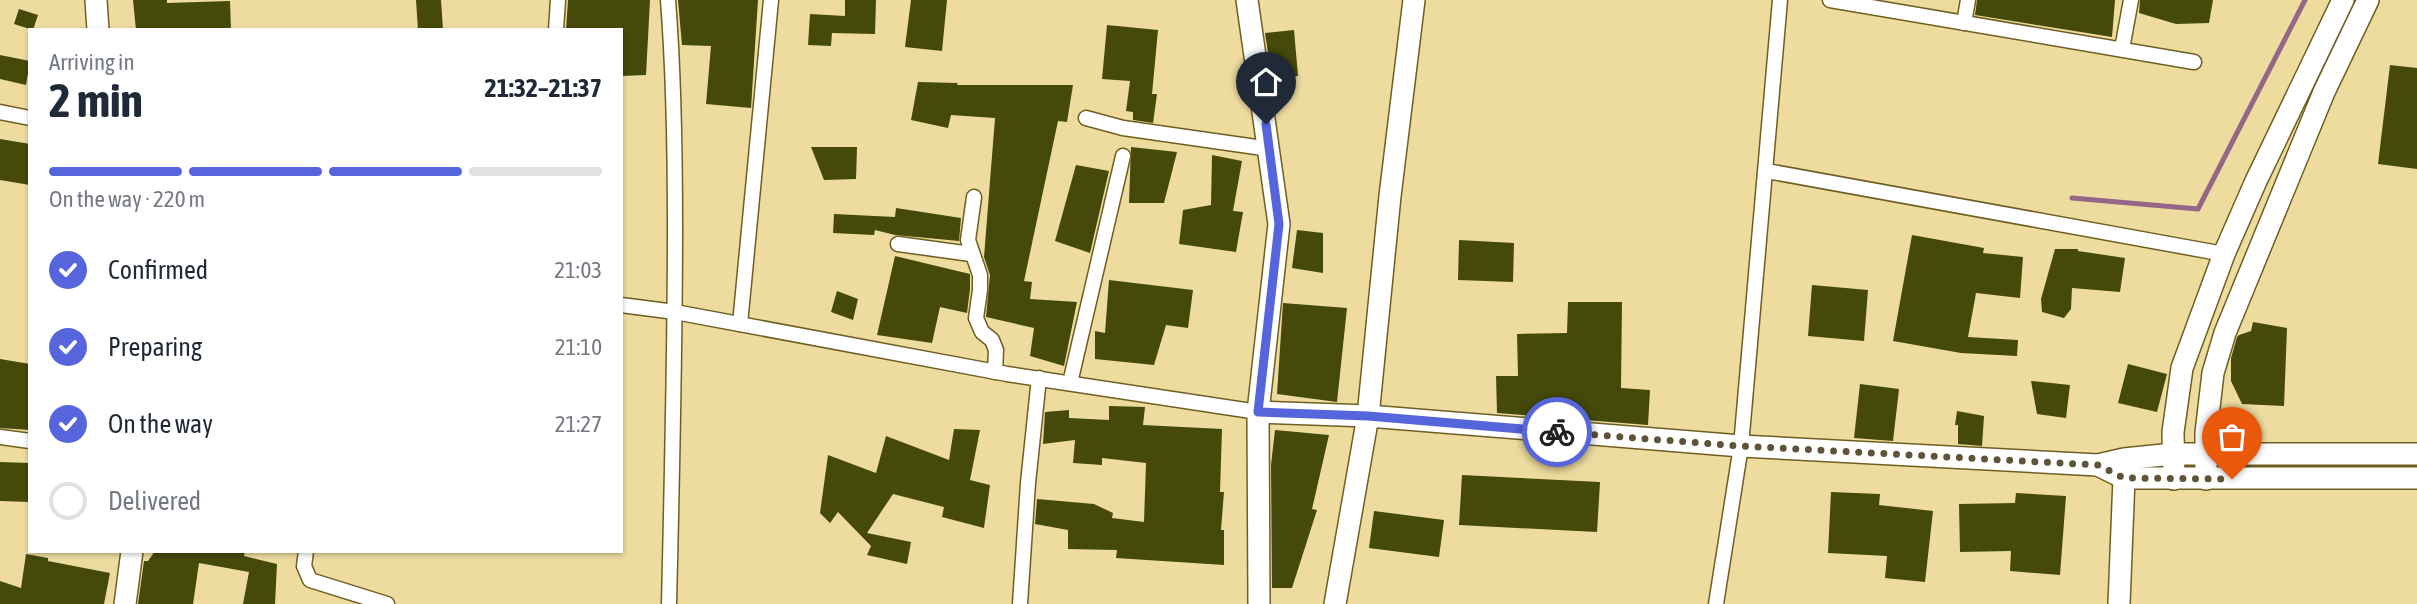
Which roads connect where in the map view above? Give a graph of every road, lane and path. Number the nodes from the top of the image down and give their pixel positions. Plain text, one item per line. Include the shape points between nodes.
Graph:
1 (96, 0) edge
2 (558, 0) edge
3 (668, 0) edge
4 (771, 0) edge
5 (1247, 0) edge
6 (1414, 0) edge
7 (1780, 0) edge
8 (1830, 0) edge
9 (1968, 0) edge
10 (2131, 0) edge
11 (2343, 0) edge
12 (2368, 0) edge
13 (1964, 23) junction
14 (98, 28) edge
15 (556, 28) edge
16 (2122, 49) junction
17 (2194, 62) dead end
18 (0, 112) edge
19 (28, 118) edge
20 (1086, 118) dead end
21 (1270, 149) junction
22 (1123, 156) dead end
23 (1767, 171) junction
24 (974, 197) dead end
25 (898, 244) dead end
26 (971, 254) junction
27 (2224, 254) junction
28 (623, 305) edge
29 (675, 312) junction
30 (740, 324) junction
31 (995, 372) junction
32 (1039, 378) junction
33 (1070, 383) junction
34 (1258, 412) junction
35 (1368, 416) junction
36 (0, 437) edge
37 (28, 441) edge
38 (1741, 446) junction
39 (2173, 454) junction
40 (2206, 454) junction
41 (2417, 454) edge
42 (2098, 465) junction
43 (2124, 478) junction
44 (2417, 478) edge
45 (2174, 479) junction
46 (2206, 479) junction
47 (134, 553) edge
48 (306, 553) edge
49 (125, 604) edge
50 (387, 604) edge
51 (669, 604) edge
52 (1020, 604) edge
53 (1259, 604) edge
54 (1335, 604) edge
55 (1716, 604) edge
56 (2119, 604) edge

1 - 14 street
2 - 15 street
3 - 29 street
4 - 30 street
5 - 21 street
6 - 35 street
7 - 23 street
8 - 13 street
9 - 13 street
10 - 16 street
11 - 27 street
12 - 40 street via 2324,92 2225,333 2213,373
13 - 16 street
16 - 17 street
18 - 19 street
20 - 21 street via 1123,128
21 - 34 street via 1279,224
22 - 33 street
23 - 27 street
23 - 38 street
24 - 26 street via 968,240
25 - 26 street
26 - 31 street via 980,275 976,318 996,350
27 - 39 street via 2182,368
28 - 29 street
29 - 30 street
29 - 51 street
30 - 31 street
31 - 32 street
32 - 33 street
32 - 52 street
33 - 34 street
34 - 35 street
34 - 53 street
35 - 38 street
35 - 54 street
36 - 37 street
38 - 42 street
38 - 55 street
39 - 40 street
39 - 42 street
39 - 45 street
40 - 41 street
40 - 46 street
42 - 43 street
43 - 45 street
43 - 56 street
44 - 46 street
45 - 46 street
47 - 49 street
48 - 50 street via 303,566 310,580

